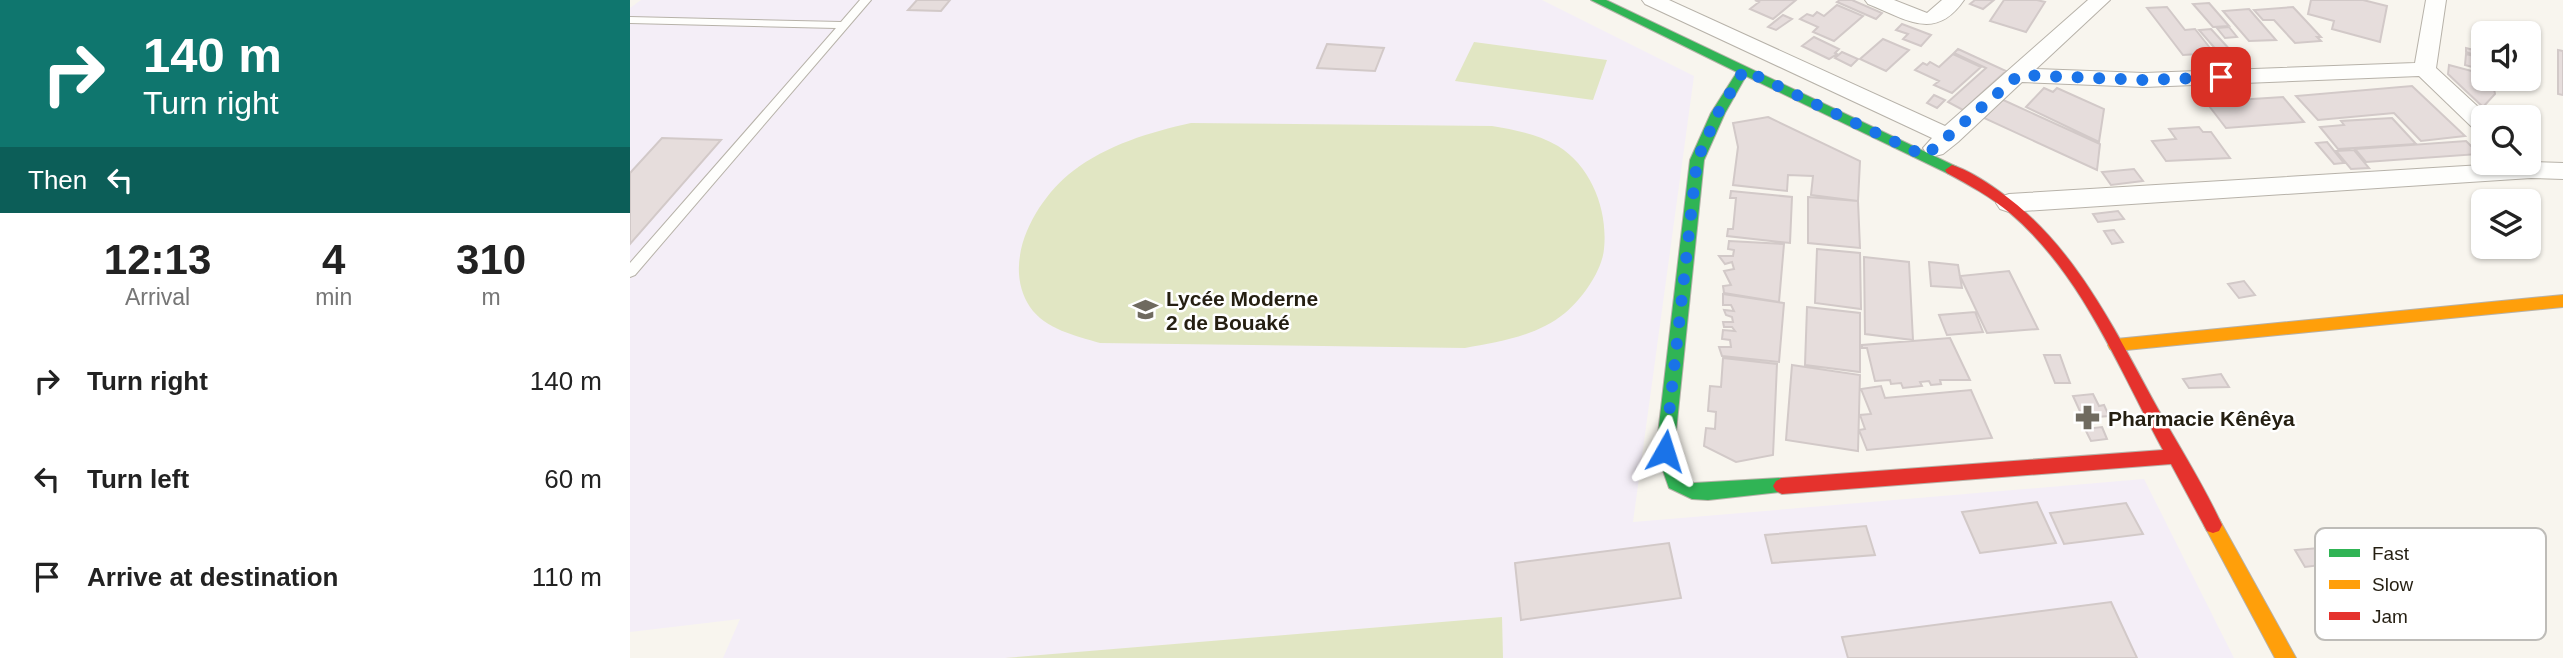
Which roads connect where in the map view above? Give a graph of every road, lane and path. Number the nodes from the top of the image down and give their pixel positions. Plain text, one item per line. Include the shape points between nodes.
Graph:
1 (866, 0) edge
2 (1598, 0) edge
3 (1652, 0) edge
4 (1954, 0) edge
5 (2100, 0) edge
6 (2436, 0) edge
7 (1881, 1) edge
8 (630, 20) edge
9 (845, 25) junction
10 (2425, 69) junction
11 (1744, 70) junction
12 (2019, 75) junction
13 (2471, 113) edge
14 (1950, 137) junction
15 (1925, 156) junction
16 (2541, 169) edge
17 (2471, 171) edge
18 (2563, 171) edge
19 (2008, 203) junction
20 (630, 272) edge
21 (2563, 301) edge
22 (2116, 345) junction
23 (2177, 456) junction
24 (2287, 658) edge

1 - 9 lane
2 - 11 street
3 - 14 street
4 - 7 street via 1927,20
5 - 12 street
6 - 10 street
8 - 9 lane
9 - 20 lane
10 - 12 street via 2144,80
10 - 13 street
11 - 15 street
11 - 23 street via 1697,160 1665,451 1675,483 1709,492
12 - 14 street
14 - 15 street
15 - 19 street via 1989,188
16 - 18 street
17 - 19 street
19 - 22 street via 2050,242 2080,281
21 - 22 street
22 - 23 street
23 - 24 street

